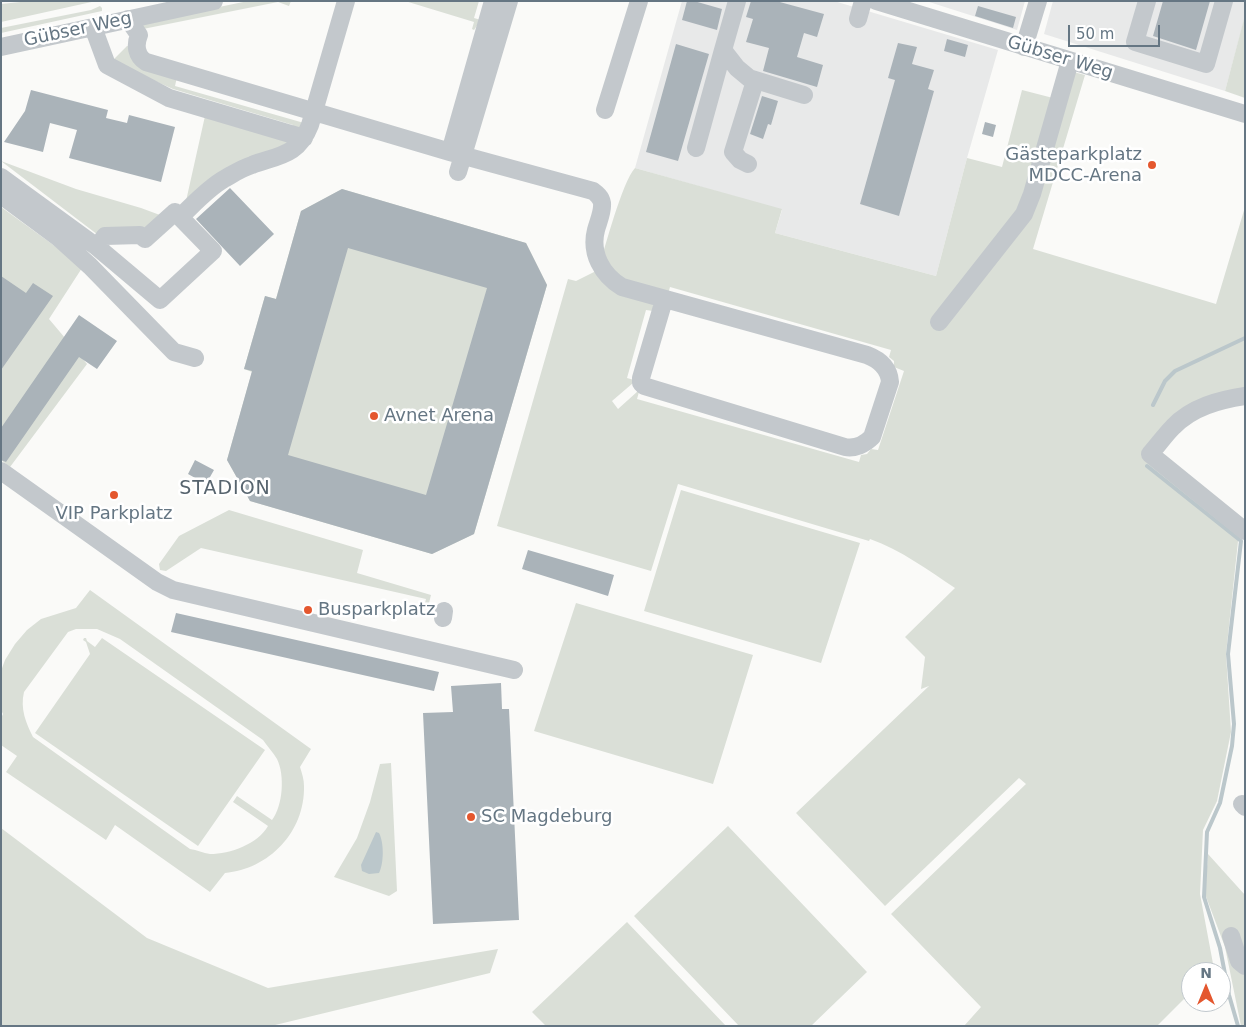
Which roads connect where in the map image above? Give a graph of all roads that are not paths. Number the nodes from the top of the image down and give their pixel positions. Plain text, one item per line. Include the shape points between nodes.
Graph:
1 (214, 1) edge
2 (346, 1) edge
3 (493, 1) edge
4 (509, 1) edge
5 (639, 1) edge
6 (737, 1) edge
7 (863, 1) edge
8 (876, 1) edge
9 (1038, 1) edge
10 (1147, 1) edge
11 (1224, 1) edge
12 (128, 19) junction
13 (858, 19) dead end
14 (94, 27) junction
15 (1, 47) edge
16 (1024, 47) junction
17 (723, 50) junction
18 (1070, 61) junction
19 (755, 81) junction
20 (804, 95) dead end
21 (605, 110) dead end
22 (314, 112) junction
23 (1245, 114) edge
24 (304, 138) junction
25 (696, 148) dead end
26 (457, 160) junction
27 (748, 164) dead end
28 (1, 177) edge
29 (1, 195) edge
30 (180, 218) junction
31 (97, 247) junction
32 (664, 300) junction
33 (939, 322) dead end
34 (195, 358) dead end
35 (1245, 396) edge
36 (1, 471) edge
37 (1245, 531) edge
38 (514, 670) dead end
39 (1231, 936) dead end
40 (1245, 966) edge

1 - 12 street, Gübser Weg
2 - 22 street
3 - 26 street
4 - 26 street
5 - 21 street
6 - 17 street
7 - 13 street
8 - 16 street, Gübser Weg
9 - 16 street
10 - 11 street via 1135,42 1206,64
12 - 14 street, Gübser Weg
12 - 22 street via 139,35 136,43 139,55 146,62
14 - 15 street, Gübser Weg
14 - 24 street via 107,65 169,98
16 - 18 street, Gübser Weg
17 - 19 street via 737,68
17 - 25 street
18 - 23 street, Gübser Weg
18 - 33 street via 1024,214
19 - 20 street
19 - 27 street via 734,152
22 - 24 street
22 - 26 street
24 - 30 street via 298,147 286,154 251,165 221,180
26 - 32 street via 593,191 602,203 594,241 600,263 611,279 622,287
28 - 31 street
29 - 34 street via 60,238 174,352
30 - 31 street via 175,212 145,239 140,235 105,236
30 - 31 street via 213,251 160,300
32 - 32 street via 874,358 887,370 890,382 872,437 858,446 845,447 644,386 641,378
35 - 37 street via 1208,404 1190,414 1174,425 1150,454
36 - 38 street via 157,582 173,590
39 - 40 street via 1239,961

